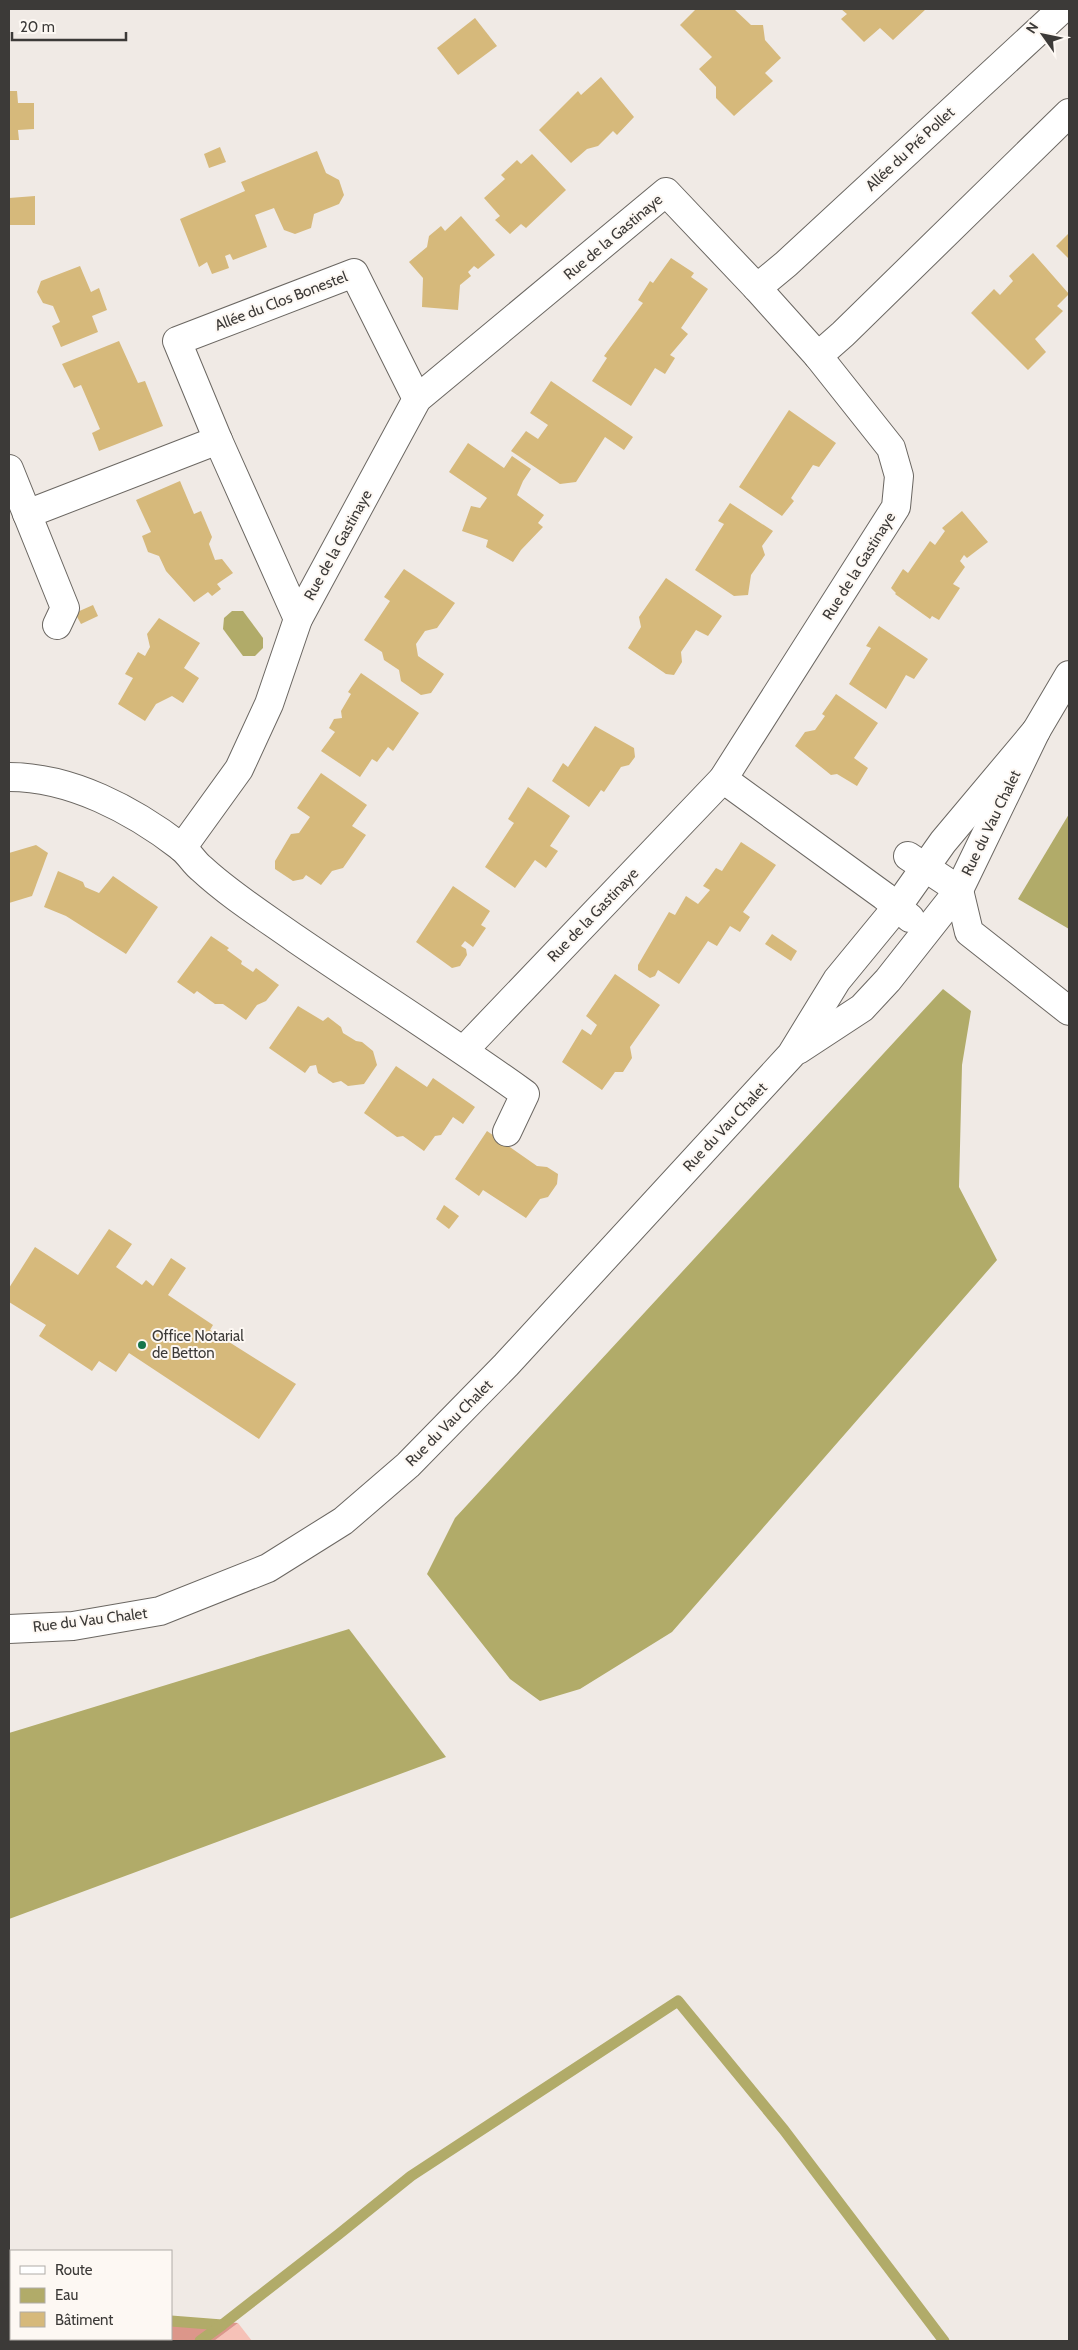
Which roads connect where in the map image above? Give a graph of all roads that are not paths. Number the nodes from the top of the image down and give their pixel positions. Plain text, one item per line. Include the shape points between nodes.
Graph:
1 (1062, 9) edge
2 (1069, 113) edge
3 (757, 288) junction
4 (818, 356) junction
5 (417, 399) junction
6 (218, 440) junction
7 (9, 469) edge
8 (27, 514) junction
9 (298, 619) junction
10 (57, 625) dead end
11 (1069, 675) edge
12 (1036, 731) junction
13 (9, 777) edge
14 (723, 779) junction
15 (182, 848) junction
16 (917, 862) junction
17 (959, 890) junction
18 (897, 907) junction
19 (927, 932) junction
20 (1069, 1010) edge
21 (464, 1050) junction
22 (791, 1055) junction
23 (507, 1132) dead end
24 (9, 1629) edge

1 - 3 street, Allée du Pré Pollet
2 - 4 street
3 - 4 street, Rue de la Gastinaye
3 - 5 street, Rue de la Gastinaye via 666,192
4 - 14 street, Rue de la Gastinaye via 891,448 899,476 896,507
5 - 6 street, Allée du Clos Bonestel via 354,273 177,341
5 - 9 street, Rue de la Gastinaye
6 - 8 street
6 - 9 street, Allée du Clos Bonestel
7 - 8 street
8 - 10 street via 65,608
9 - 15 street, Rue de la Gastinaye via 269,704 238,769
11 - 12 street, Rue du Vau Chalet
12 - 16 street, Rue du Vau Chalet via 942,842
12 - 17 street, Rue du Vau Chalet
13 - 15 street via 54,781 98,798 134,816
14 - 18 street
14 - 21 street, Rue de la Gastinaye
15 - 21 street via 201,869 266,918
16 - 17 street
16 - 18 street, Rue du Vau Chalet
17 - 19 street, Rue du Vau Chalet
17 - 20 street via 969,932
18 - 19 street
18 - 22 street, Rue du Vau Chalet via 837,980
19 - 22 street, Rue du Vau Chalet via 862,1008
21 - 23 street via 525,1094
22 - 24 street, Rue du Vau Chalet via 506,1365 408,1465 343,1521 268,1568 160,1611 73,1626

